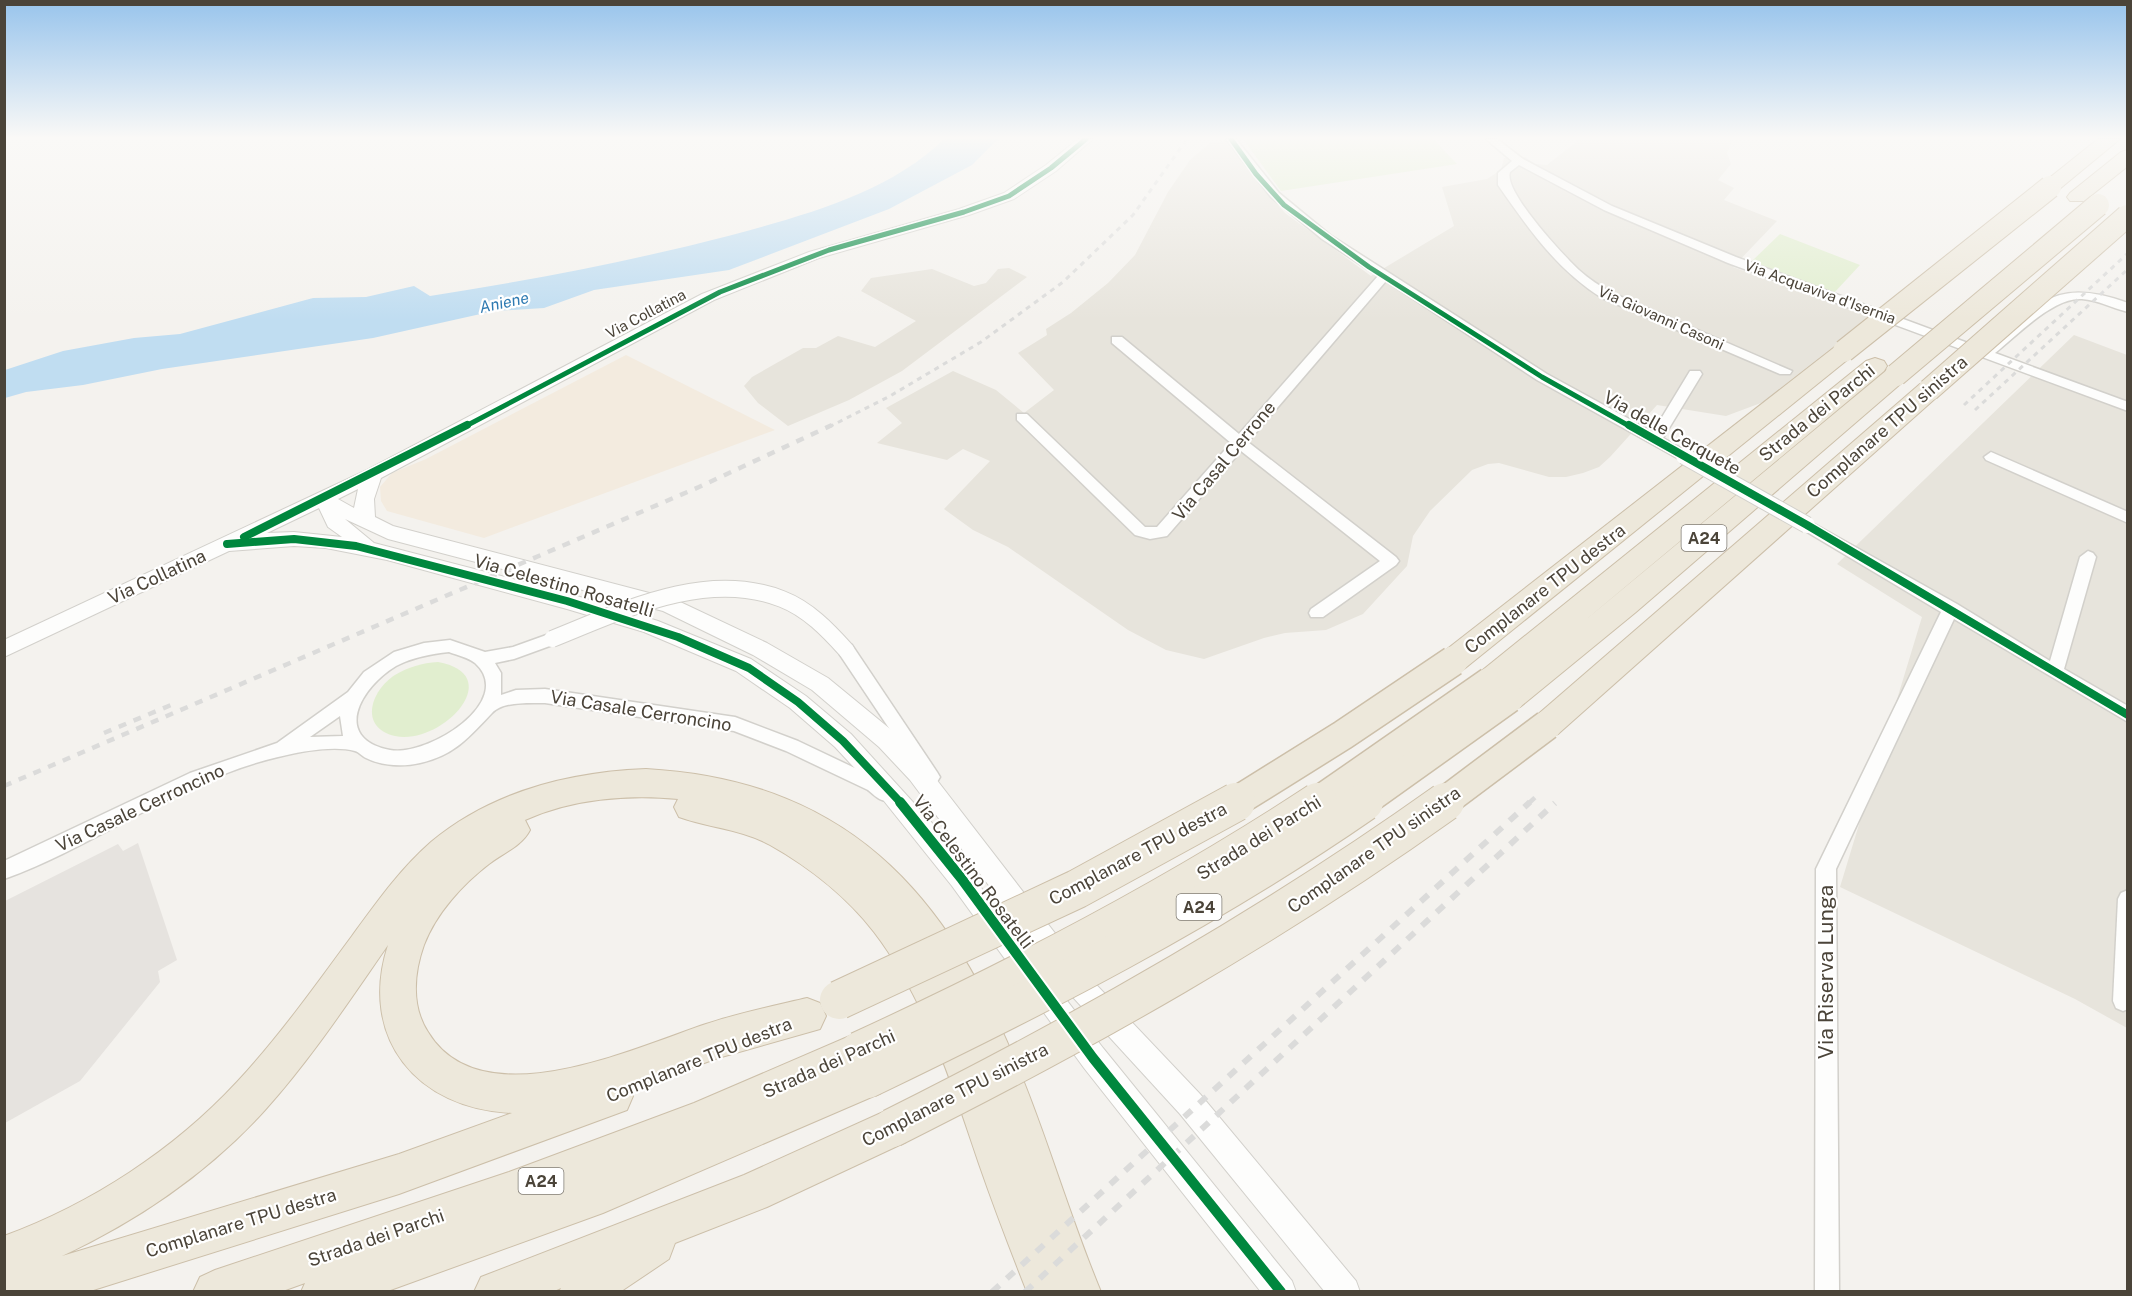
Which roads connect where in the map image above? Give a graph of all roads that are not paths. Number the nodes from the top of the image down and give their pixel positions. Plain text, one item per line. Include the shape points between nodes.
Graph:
1 (999, 199) edge
2 (1281, 199) edge
3 (1515, 199) edge
4 (1592, 199) edge
5 (2034, 199) edge
6 (2091, 199) edge
7 (2088, 201) joint
8 (2127, 216) edge
9 (1384, 276) junction
10 (2127, 308) edge
11 (1118, 340) dead end
12 (1987, 353) junction
13 (1785, 371) dead end
14 (1695, 374) dead end
15 (2127, 407) edge
16 (1022, 417) dead end
17 (1654, 440) junction
18 (1239, 442) junction
19 (1991, 457) dead end
20 (374, 474) junction
21 (324, 499) junction
22 (2127, 518) edge
23 (368, 524) junction
24 (227, 544) junction
25 (373, 549) junction
26 (2088, 557) dead end
27 (1951, 608) junction
28 (1317, 613) dead end
29 (4, 649) edge
30 (484, 659) junction
31 (2055, 671) junction
32 (353, 697) junction
33 (489, 706) junction
34 (2127, 715) edge
35 (355, 744) junction
36 (277, 750) junction
37 (914, 816) junction
38 (982, 856) junction
39 (4, 871) edge
40 (2127, 899) edge
41 (2123, 1000) dead end
42 (823, 1008) junction
43 (863, 1065) junction
44 (752, 1191) junction
45 (4, 1258) edge
46 (15, 1292) edge
47 (215, 1292) edge
48 (323, 1292) edge
49 (496, 1292) edge
50 (581, 1292) edge
51 (1049, 1292) edge
52 (1079, 1292) edge
53 (1281, 1292) edge
54 (1345, 1292) edge
55 (1827, 1292) edge

1 - 20 street, Via Collatina via 822,252 733,286 673,314
2 - 9 street, Via delle Cerquete via 1294,213
3 - 13 street, Via Giovanni Casoni via 1587,283 1606,295
4 - 12 street, Via Acquaviva d'Isernia via 1732,260
5 - 42 highway, Complanare TPU destra, bridge via 1454,662 1339,739 1152,850
6 - 7 highway, Strada dei Parchi / A24
7 - 43 highway, Strada dei Parchi / A24, bridge via 1886,370 1626,604 1499,690 1395,782 1213,899 1051,989
8 - 44 highway, Complanare TPU sinistra, bridge via 1547,725 1333,882 1231,946 1076,1034 892,1128
9 - 17 street, Via delle Cerquete via 1542,377
9 - 18 street, Via Casal Cerrone
10 - 12 street via 2091,296 2064,295
11 - 18 street
12 - 15 street, Via Acquaviva d'Isernia
14 - 17 street
16 - 18 street, Via Casal Cerrone via 1137,529 1150,534 1168,527
17 - 27 street, Via delle Cerquete, bridge
18 - 28 street via 1391,561
19 - 22 street
20 - 21 street, Via Collatina
20 - 23 street via 362,502
21 - 23 street, Via Celestino Rosatelli
21 - 24 street, Via Collatina
21 - 25 street, Via Celestino Rosatelli via 335,522
23 - 38 street, Via Celestino Rosatelli via 669,605 760,649 820,684 887,740 918,773
24 - 25 street, Via Celestino Rosatelli via 292,537
24 - 29 street, Via Collatina
25 - 37 street, Via Celestino Rosatelli via 657,627 748,667 871,766
26 - 31 street
27 - 31 street, Via delle Cerquete
27 - 55 street, Via Riserva Lunga via 1826,869
30 - 32 street, Via Casale Cerroncino via 469,650 450,646 405,654 366,680
30 - 33 street via 493,672 495,688
30 - 38 street, bridge via 514,653 658,599 691,591 736,589 791,603 814,618 846,650
31 - 34 street, Via delle Cerquete
32 - 35 street, Via Casale Cerroncino via 347,731
32 - 36 street, Via Casale Cerroncino
33 - 35 street, Via Casale Cerroncino via 474,726 452,743 425,755 397,759 373,755
33 - 37 street, Via Casale Cerroncino via 516,697 545,696 735,724 874,785
35 - 36 street, Via Casale Cerroncino via 315,743
36 - 39 street, Via Casale Cerroncino via 196,778
37 - 53 street, Via Celestino Rosatelli via 1125,1101
38 - 54 street, Via Celestino Rosatelli via 1079,986 1190,1104
40 - 41 street
42 - 46 highway, Complanare TPU destra via 633,1088 399,1174
42 - 51 highway via 575,1089 502,1093 458,1082 424,1061 401,1019 398,976 417,920 460,868 501,836 545,816 599,804 652,801 731,815 782,834 822,858 855,887 884,918 920,969 962,1058 1013,1205
43 - 47 highway, Strada dei Parchi / A24 via 698,1121 509,1193
43 - 48 highway, Strada dei Parchi / A24 via 603,1191
44 - 49 highway, Complanare TPU sinistra
44 - 50 highway via 656,1243
45 - 52 highway via 105,1211 174,1166 214,1133 301,1035 418,879 444,851 502,815 553,797 602,786 647,783 725,792 790,813 854,851 903,900 942,954 981,1024

